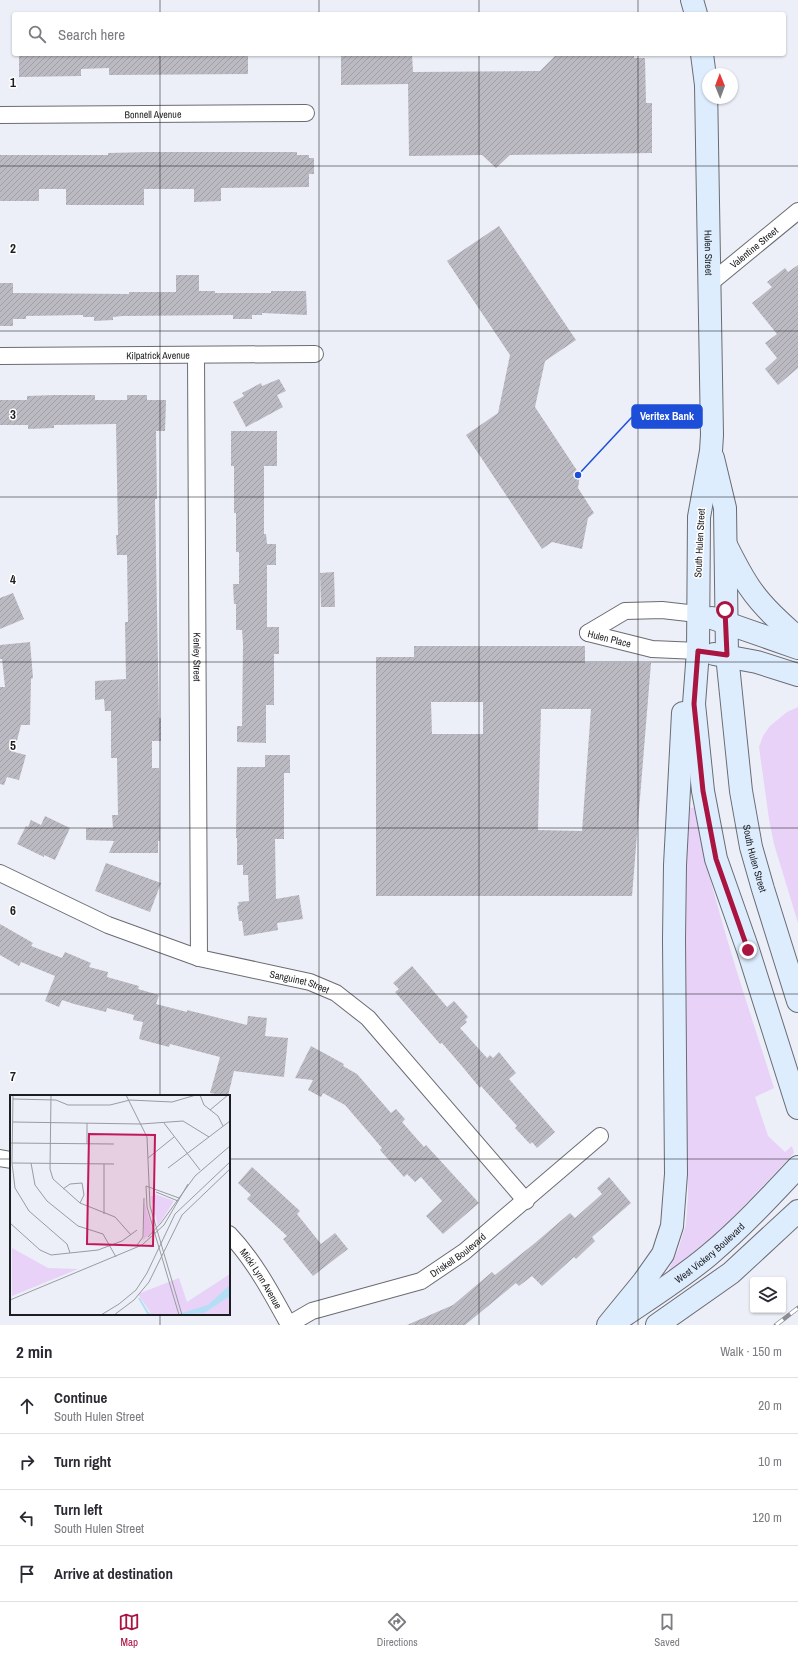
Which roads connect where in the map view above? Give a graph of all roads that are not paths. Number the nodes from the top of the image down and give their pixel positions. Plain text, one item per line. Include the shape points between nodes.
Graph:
1 (692, 0) edge
2 (695, 12) edge
3 (702, 56) edge
4 (306, 113) dead end
5 (0, 115) edge
6 (798, 210) edge
7 (709, 284) junction
8 (316, 354) dead end
9 (196, 355) junction
10 (0, 356) edge
11 (711, 451) junction
12 (725, 544) junction
13 (697, 614) junction
14 (725, 622) junction
15 (798, 638) edge
16 (798, 648) edge
17 (698, 651) junction
18 (727, 655) junction
19 (798, 675) edge
20 (0, 873) edge
21 (199, 958) junction
22 (798, 1000) edge
23 (798, 1108) edge
24 (600, 1136) dead end
25 (0, 1158) edge
26 (10, 1160) edge
27 (798, 1167) edge
28 (526, 1201) junction
29 (798, 1210) edge
30 (230, 1235) edge
31 (289, 1325) edge
32 (609, 1325) edge
33 (657, 1325) edge

1 - 2 main road
3 - 7 main road, Hulen Street via 706,85
4 - 5 street, Bonnell Avenue
6 - 7 street, Valentine Street
7 - 11 main road, Hulen Street
8 - 9 street, Kilpatrick Avenue
9 - 10 street, Kilpatrick Avenue
9 - 21 street, Kenley Street
11 - 12 main road, South Hulen Street via 725,508
11 - 13 main road, South Hulen Street via 699,517
12 - 14 main road, South Hulen Street
12 - 15 main road via 759,600
13 - 14 main road
13 - 17 main road, South Hulen Street
13 - 17 street, Hulen Place via 662,610 625,611 588,634 652,649
14 - 16 main road
14 - 18 main road, South Hulen Street
17 - 18 main road
17 - 23 main road, South Hulen Street via 694,704 703,791 716,859
17 - 32 main road via 684,700 675,865 676,1174 672,1226 663,1254
18 - 19 main road
18 - 22 main road, South Hulen Street via 741,791 751,847
20 - 21 street, Sanguinet Street via 108,925
21 - 28 street, Sanguinet Street via 310,982 336,993 368,1018
24 - 28 street, Driskell Boulevard
25 - 26 street
27 - 32 main road, West Vickery Boulevard via 766,1202 709,1255 659,1293
28 - 31 street, Driskell Boulevard via 464,1252 421,1281 312,1311
29 - 33 main road via 731,1273
30 - 31 street, Micki Lynn Avenue via 240,1246

